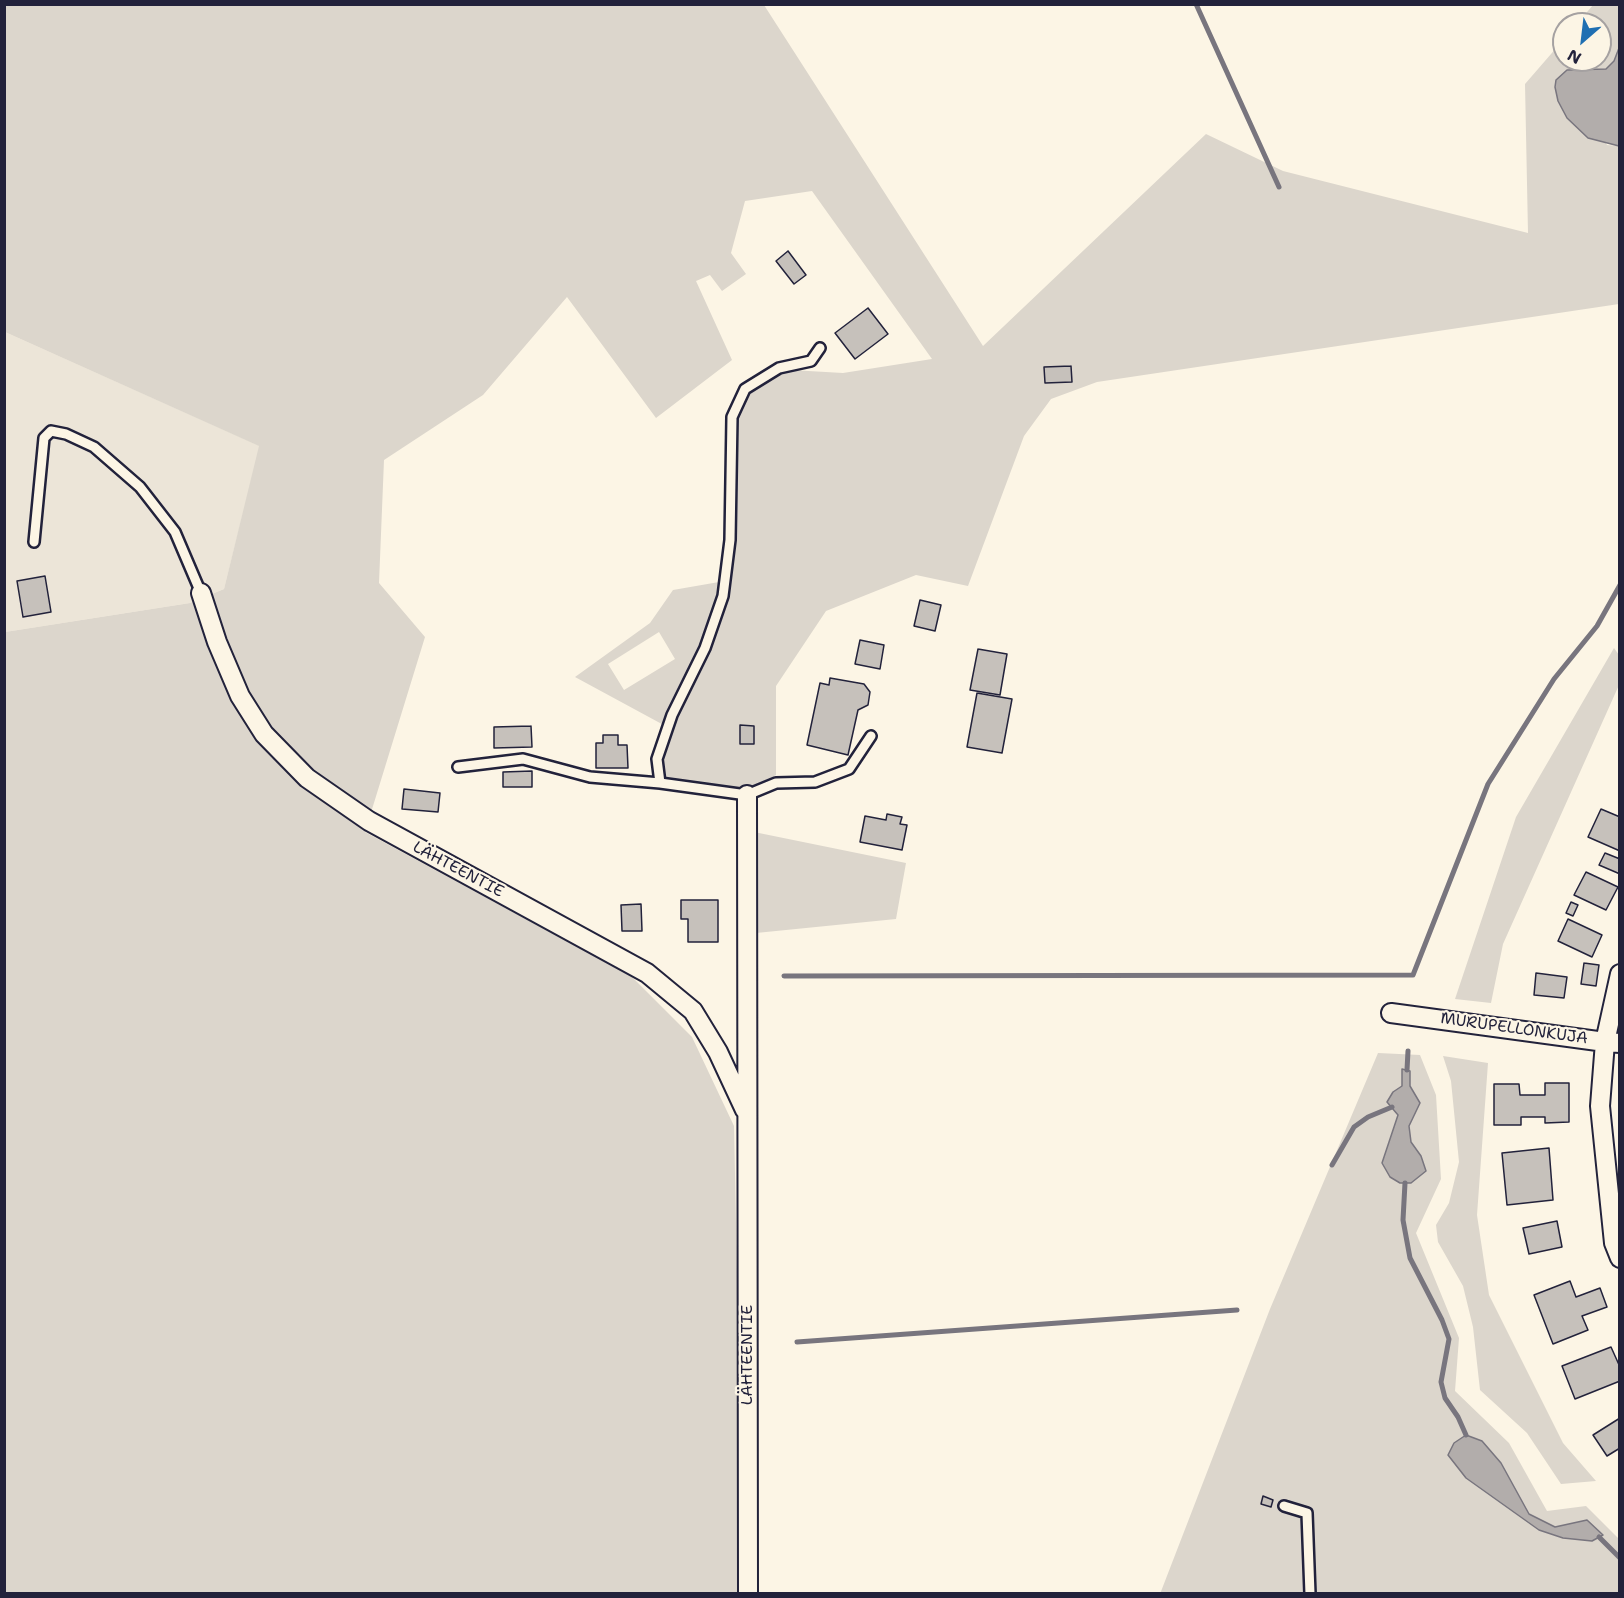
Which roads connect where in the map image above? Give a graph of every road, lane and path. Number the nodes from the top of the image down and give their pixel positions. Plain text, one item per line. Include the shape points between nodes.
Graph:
1 (820, 348) dead end
2 (34, 542) dead end
3 (201, 593) joint
4 (872, 736) dead end
5 (458, 767) dead end
6 (660, 783) junction
7 (747, 795) junction
8 (1620, 974) edge
9 (1391, 1013) dead end
10 (1612, 1042) edge
11 (748, 1117) junction
12 (1620, 1258) edge
13 (1284, 1506) dead end
14 (748, 1593) edge
15 (1310, 1593) edge

1 - 6 lane via 811,361 779,368 745,389 732,417 730,540 723,596 657,759
2 - 3 lane via 44,438 51,431 66,434 94,447 140,488 175,532
3 - 11 street, LÄHTEENTIE via 240,696 264,734 307,778 369,821 647,973 693,1011 718,1052
4 - 7 lane via 849,769 815,782 776,783
5 - 6 lane via 523,759 590,777
6 - 7 lane
7 - 11 street, LÄHTEENTIE
8 - 10 street, MURUPELLONKUJA
9 - 10 street, MURUPELLONKUJA
10 - 12 street via 1600,1106 1614,1243
11 - 14 street, LÄHTEENTIE
13 - 15 lane via 1307,1513

